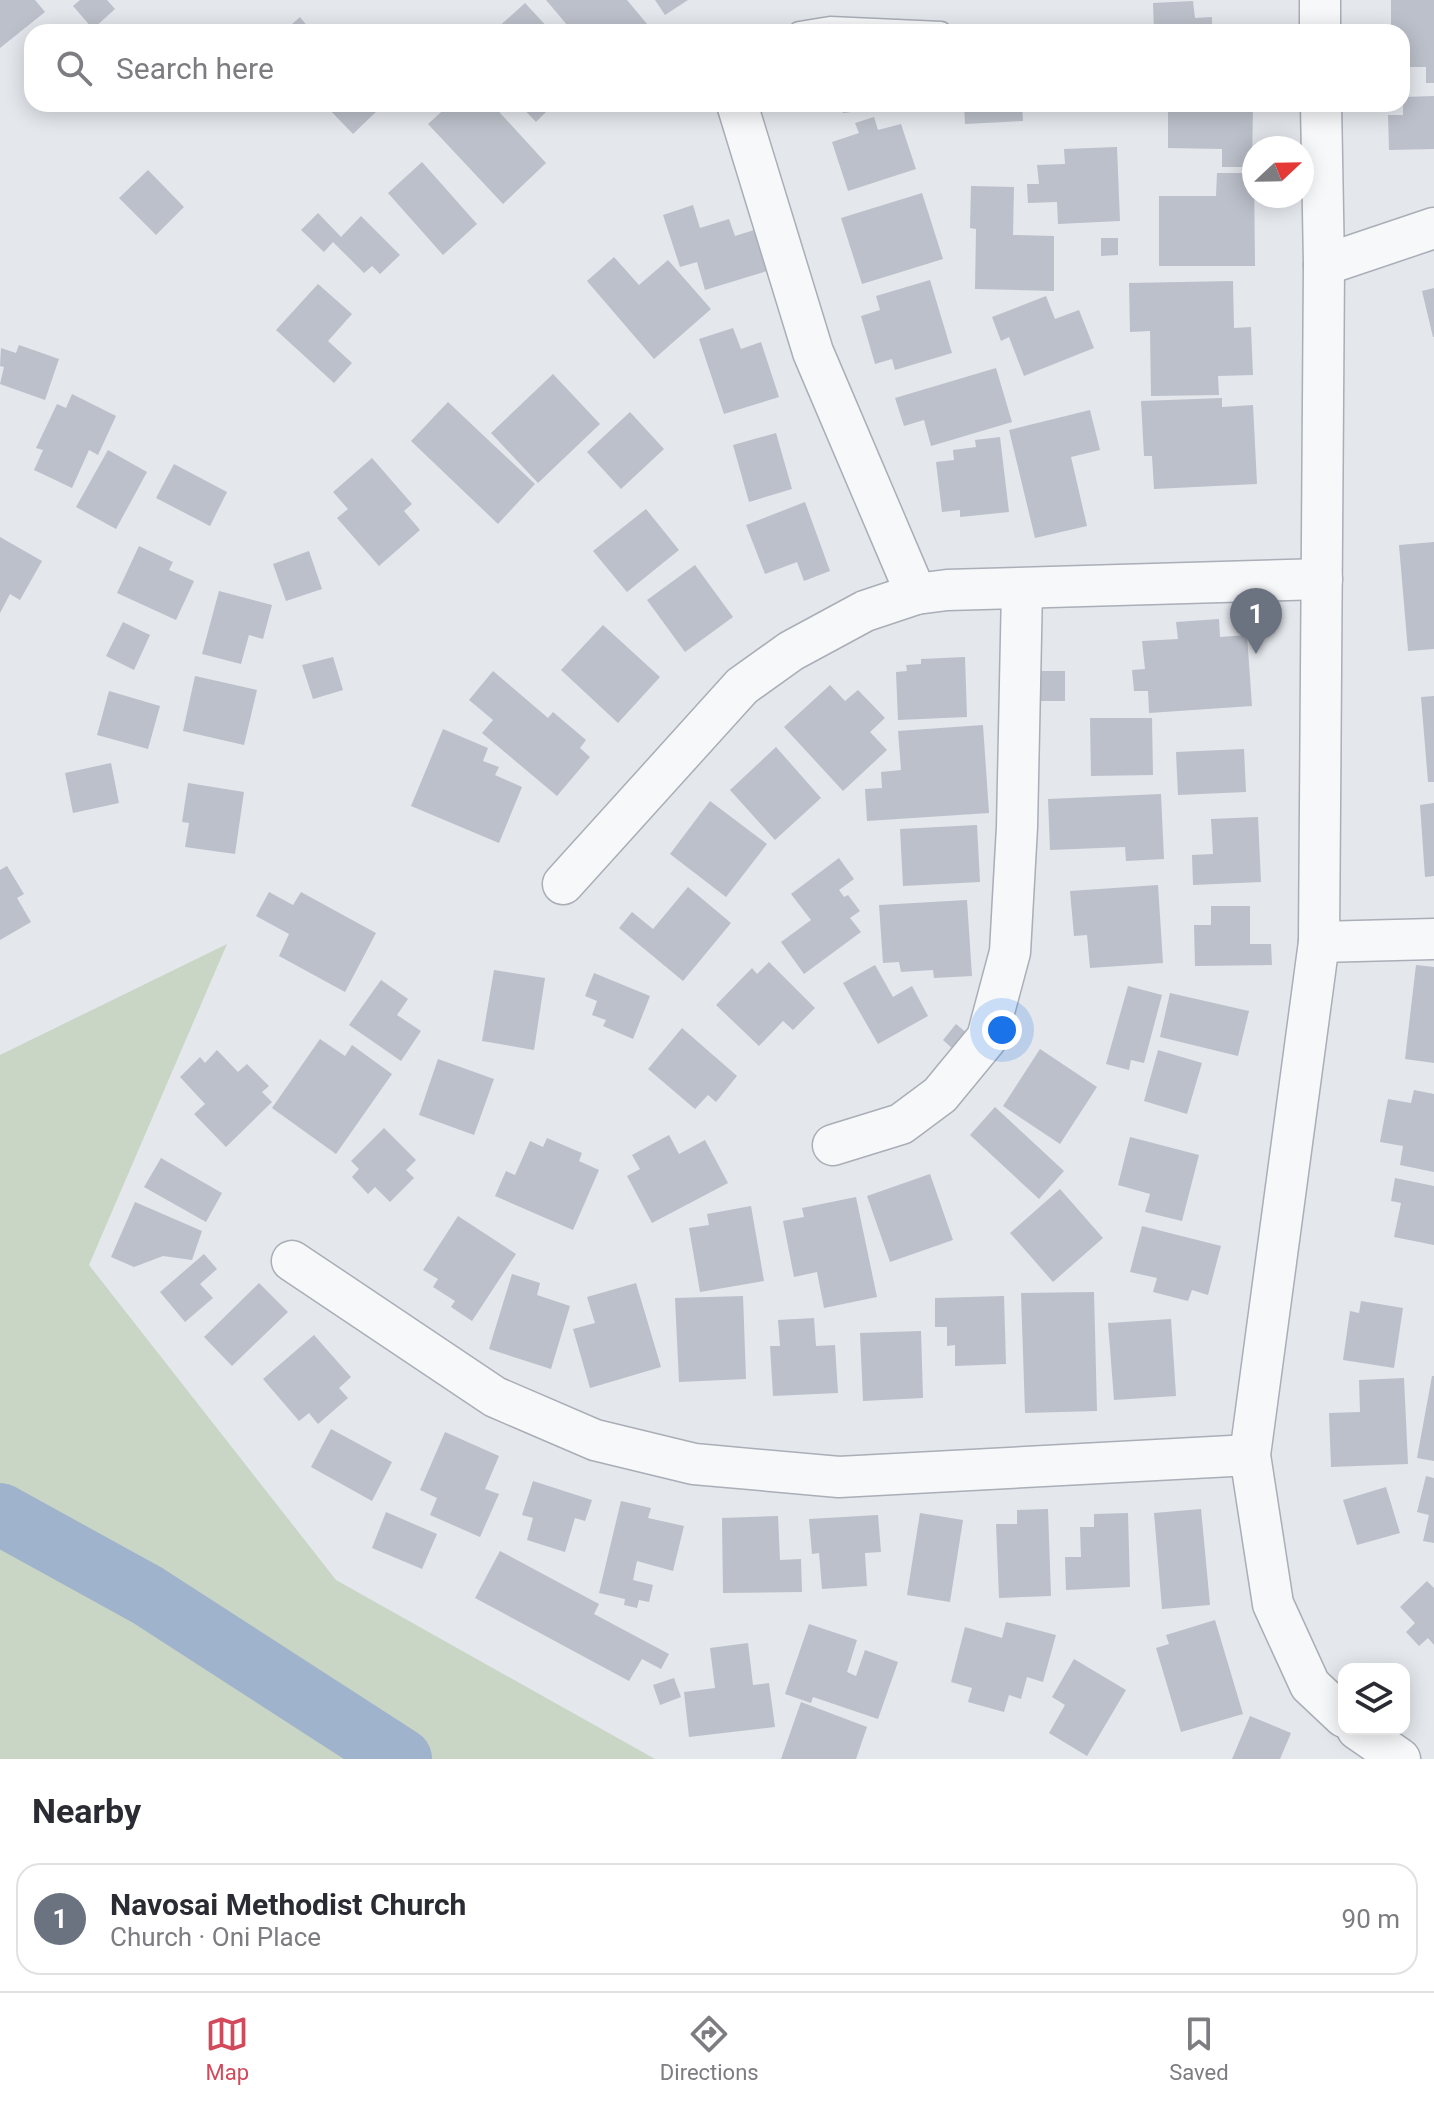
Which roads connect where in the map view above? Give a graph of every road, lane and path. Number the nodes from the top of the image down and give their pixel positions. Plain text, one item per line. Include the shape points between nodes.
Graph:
1 (1320, 0) edge
2 (1320, 24) edge
3 (739, 112) edge
4 (1321, 112) edge
5 (1434, 228) edge
6 (1324, 265) junction
7 (1322, 579) junction
8 (1022, 589) junction
9 (916, 594) junction
10 (563, 884) dead end
11 (1434, 939) edge
12 (1319, 942) junction
13 (833, 1145) dead end
14 (292, 1261) dead end
15 (1250, 1455) junction
16 (1338, 1718) edge
17 (1352, 1735) edge
18 (1400, 1759) edge

1 - 2 street
3 - 9 street via 813,352
4 - 6 street
5 - 6 street
6 - 7 street
7 - 8 street
7 - 12 street
8 - 9 street
8 - 13 street via 1010,952 987,1038 940,1095 901,1124
9 - 10 street via 865,611 791,651 742,686
11 - 12 street
12 - 15 street
14 - 15 street via 495,1397 595,1440 694,1464 839,1477
15 - 16 street via 1273,1604 1310,1685
17 - 18 street

